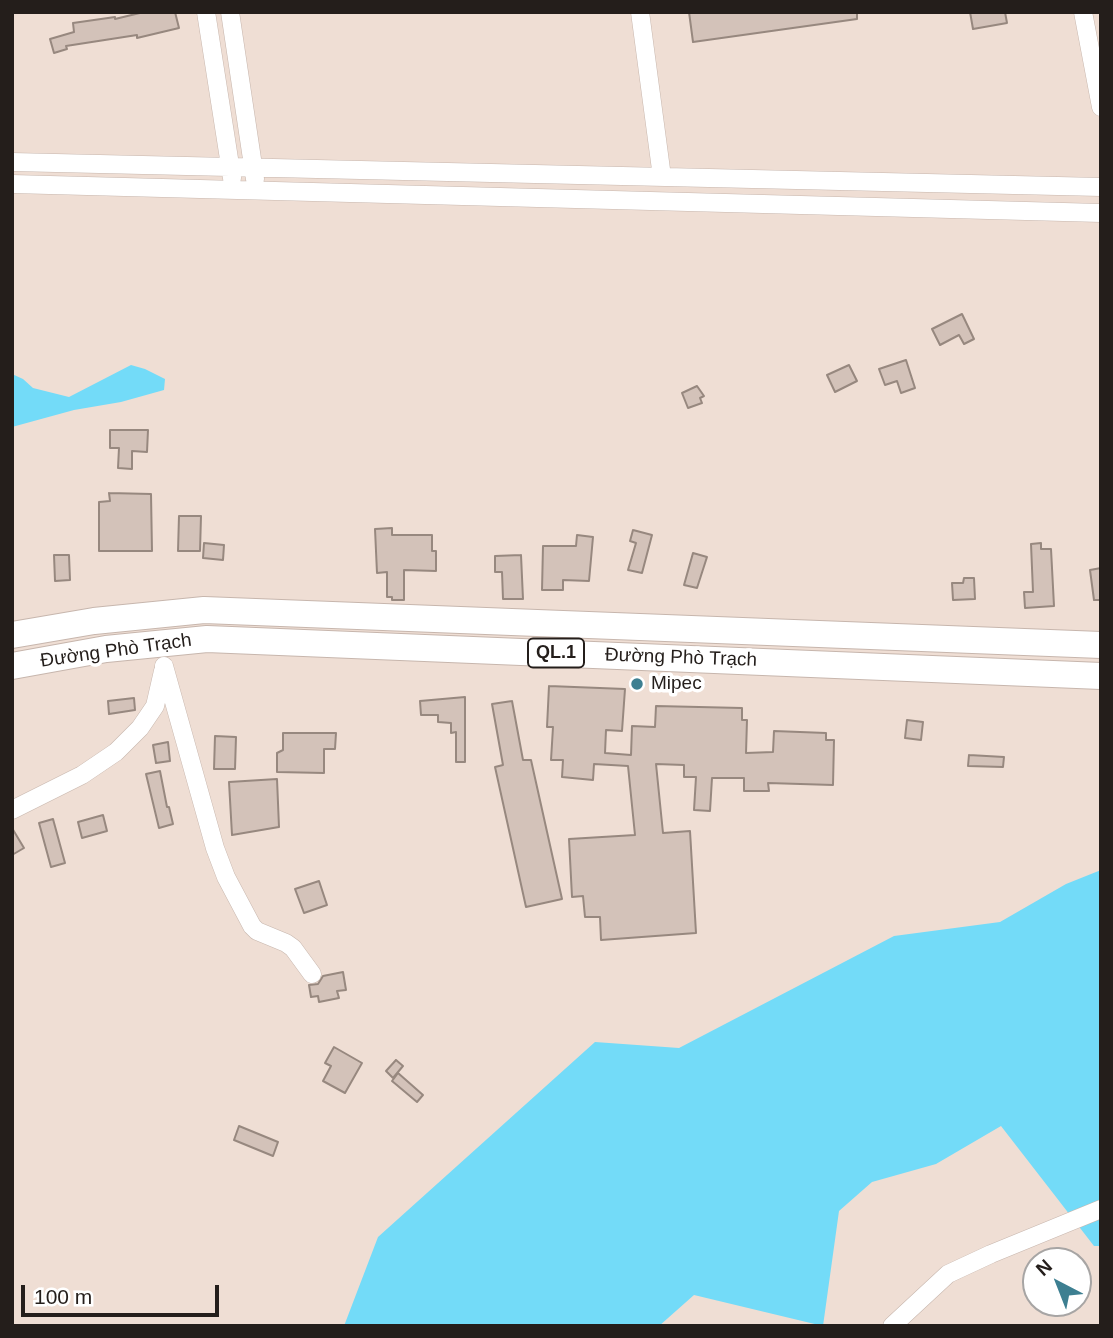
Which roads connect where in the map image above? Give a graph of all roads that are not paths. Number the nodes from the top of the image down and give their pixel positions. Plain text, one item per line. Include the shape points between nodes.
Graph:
1 (206, 12) edge
2 (230, 12) edge
3 (640, 12) edge
4 (1089, 17) edge
5 (1101, 107) edge
6 (12, 162) edge
7 (229, 167) junction
8 (253, 167) junction
9 (662, 177) junction
10 (12, 184) edge
11 (1101, 187) edge
12 (233, 189) junction
13 (256, 190) junction
14 (1101, 213) edge
15 (12, 635) edge
16 (1101, 645) edge
17 (162, 655) junction
18 (12, 666) edge
19 (1101, 676) edge
20 (12, 810) edge
21 (312, 974) dead end
22 (1101, 1209) edge
23 (892, 1326) edge

1 - 7 street
2 - 8 street
3 - 9 street
4 - 5 street
6 - 7 street
7 - 8 street
7 - 12 street
8 - 9 street
8 - 13 street
9 - 11 street
10 - 12 street
12 - 13 street
13 - 14 street
15 - 16 highway, Đường Phò Trạch / QL.1 via 204,610
17 - 18 highway, Đường Phò Trạch / QL.1 via 106,649
17 - 19 highway, Đường Phò Trạch / QL.1 via 207,639
17 - 20 street via 155,706 140,728 116,752 82,775
17 - 21 street via 226,877 252,926 293,948
22 - 23 street via 948,1274

